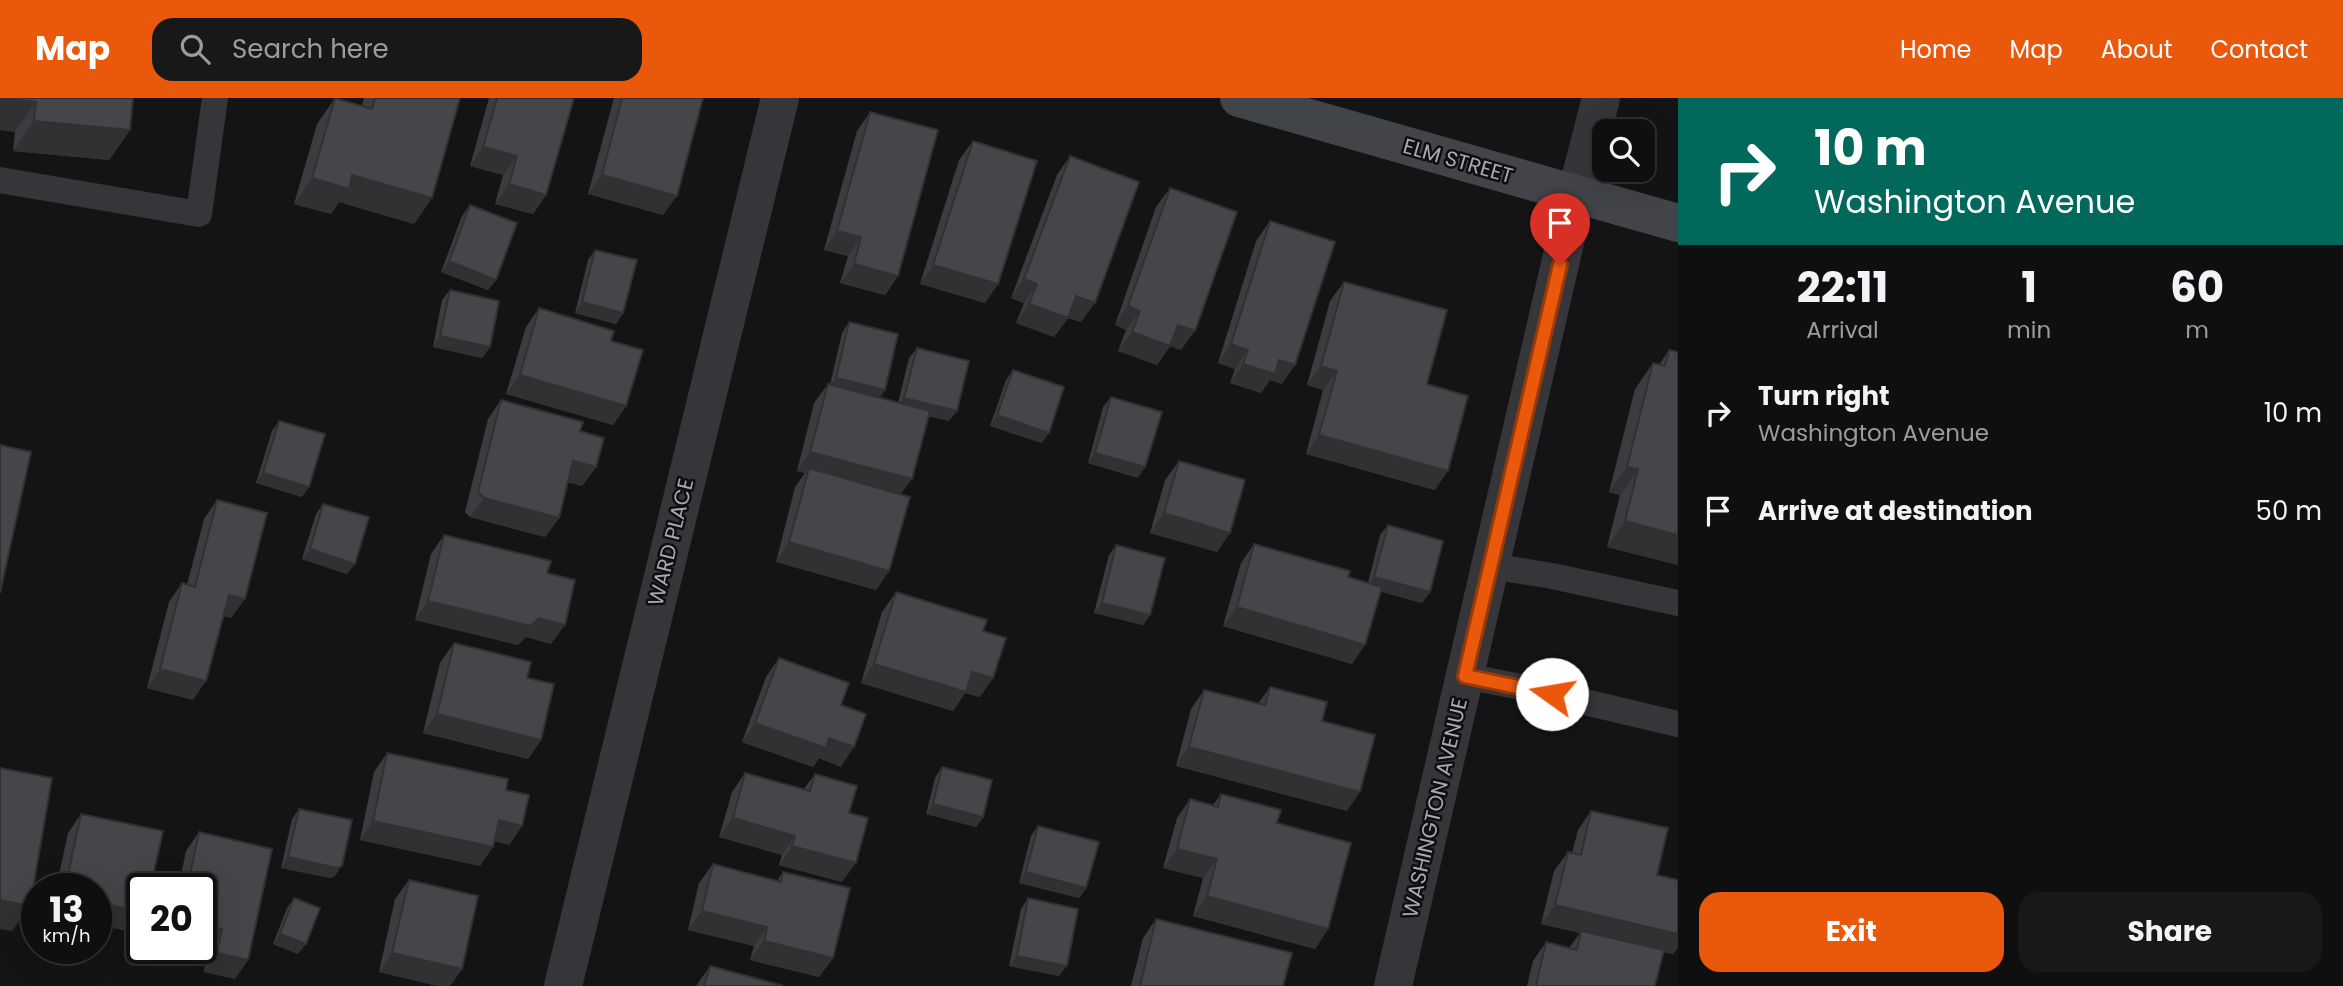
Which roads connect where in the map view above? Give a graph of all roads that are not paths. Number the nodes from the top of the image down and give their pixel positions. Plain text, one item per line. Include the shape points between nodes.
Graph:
1 (215, 98) edge
2 (780, 98) edge
3 (1239, 98) edge
4 (1601, 98) edge
5 (0, 180) edge
6 (1576, 195) junction
7 (1678, 223) edge
8 (1491, 566) junction
9 (1678, 603) edge
10 (1465, 676) junction
11 (1678, 724) edge
12 (563, 986) edge
13 (1394, 986) edge

1 - 5 lane via 199,214
2 - 12 street, WARD PLACE
3 - 6 main road, ELM STREET
4 - 6 street, WASHINGTON AVENUE
6 - 7 main road, ELM STREET
6 - 8 street, WASHINGTON AVENUE
8 - 9 lane
8 - 10 street, WASHINGTON AVENUE
10 - 11 lane
10 - 13 street, WASHINGTON AVENUE

